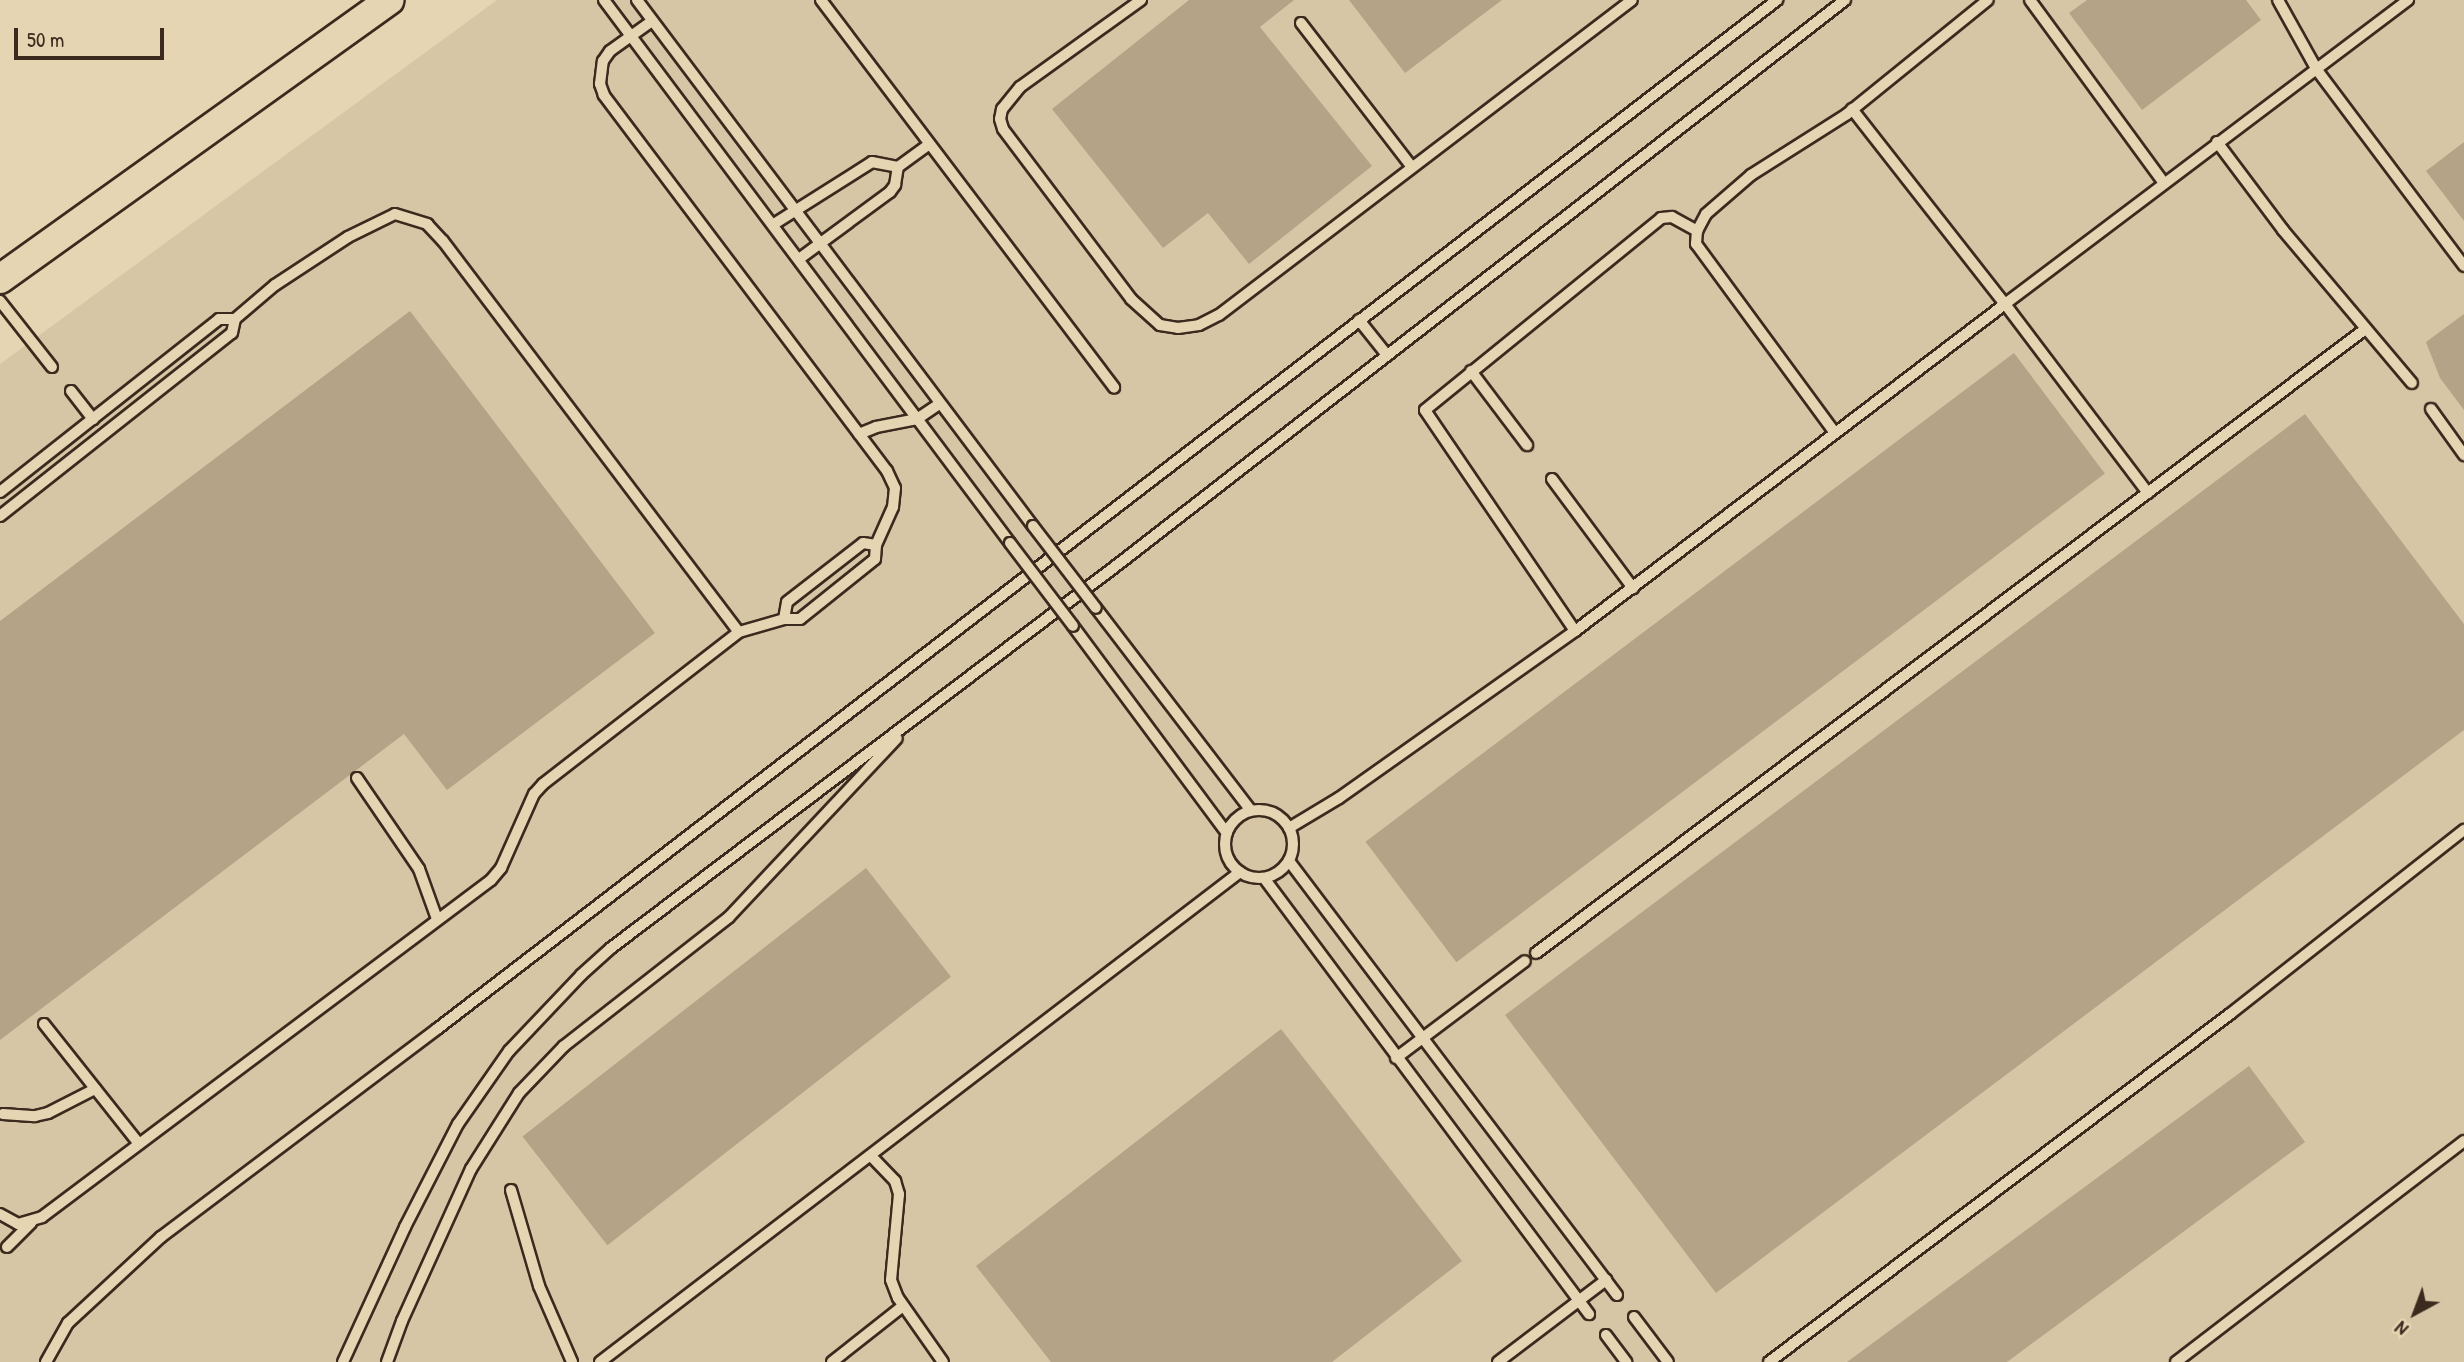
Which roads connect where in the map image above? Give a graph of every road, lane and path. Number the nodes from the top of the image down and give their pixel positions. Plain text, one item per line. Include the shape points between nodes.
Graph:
1 (388, 0) edge
2 (604, 0) edge
3 (636, 0) edge
4 (821, 0) edge
5 (1141, 0) edge
6 (1632, 0) edge
7 (1777, 0) edge
8 (1845, 0) edge
9 (1988, 0) edge
10 (2029, 0) edge
11 (2278, 0) edge
12 (2408, 0) edge
13 (652, 21) junction
14 (1301, 23) dead end
15 (632, 35) junction
16 (2317, 70) junction
17 (1852, 109) junction
18 (2217, 142) junction
19 (930, 144) junction
20 (898, 167) junction
21 (1412, 167) junction
22 (2164, 183) junction
23 (794, 210) junction
24 (774, 225) junction
25 (1697, 231) junction
26 (819, 244) junction
27 (799, 258) junction
28 (2464, 266) edge
29 (0, 279) edge
30 (0, 300) edge
31 (2005, 304) junction
32 (235, 319) junction
33 (1359, 320) junction
34 (2364, 330) junction
35 (1387, 355) junction
36 (52, 367) dead end
37 (1471, 371) junction
38 (2412, 383) dead end
39 (1114, 388) dead end
40 (71, 391) dead end
41 (939, 404) junction
42 (2431, 409) dead end
43 (917, 418) junction
44 (93, 419) junction
45 (1835, 433) junction
46 (859, 434) junction
47 (1527, 445) dead end
48 (2464, 455) edge
49 (1552, 479) dead end
50 (0, 492) edge
51 (2148, 493) junction
52 (0, 516) edge
53 (876, 545) junction
54 (1633, 588) junction
55 (784, 619) junction
56 (739, 632) junction
57 (1575, 632) junction
58 (910, 722) junction
59 (357, 778) dead end
60 (1251, 811) junction
61 (1289, 828) junction
62 (2464, 830) edge
63 (1227, 833) junction
64 (1289, 861) junction
65 (1240, 872) junction
66 (1264, 878) junction
67 (437, 919) junction
68 (1536, 953) dead end
69 (1525, 961) dead end
70 (44, 1024) dead end
71 (1423, 1038) junction
72 (1396, 1058) junction
73 (95, 1089) junction
74 (3, 1114) dead end
75 (2464, 1141) edge
76 (139, 1144) junction
77 (871, 1156) junction
78 (511, 1190) dead end
79 (0, 1214) edge
80 (31, 1223) junction
81 (7, 1247) dead end
82 (1606, 1280) junction
83 (1617, 1295) dead end
84 (1579, 1300) junction
85 (903, 1306) junction
86 (1589, 1314) dead end
87 (1634, 1317) dead end
88 (1606, 1335) dead end
89 (46, 1362) edge
90 (343, 1362) edge
91 (387, 1362) edge
92 (572, 1362) edge
93 (600, 1362) edge
94 (832, 1362) edge
95 (943, 1362) edge
96 (1498, 1362) edge
97 (1626, 1362) edge
98 (1668, 1362) edge
99 (1769, 1362) edge
100 (2176, 1362) edge

1 - 29 street
2 - 15 lane
3 - 13 lane
4 - 19 lane
5 - 21 lane via 1020,87 1002,109 1000,120 1131,299 1160,325 1199,325 1219,315
6 - 21 lane
7 - 33 lane
8 - 35 lane
9 - 17 lane
10 - 22 lane
11 - 16 lane
12 - 16 lane
13 - 15 lane
13 - 23 lane
14 - 21 lane
15 - 24 lane
15 - 46 lane via 603,61 600,84 604,95
16 - 18 lane
16 - 28 lane
17 - 25 lane via 1751,175 1706,214
17 - 31 lane
18 - 22 lane
18 - 34 lane
19 - 20 lane
19 - 39 lane
20 - 23 lane via 872,162
20 - 26 lane via 894,188
22 - 31 lane
23 - 24 lane
23 - 26 lane
24 - 27 lane
25 - 37 lane via 1672,217 1661,218
25 - 45 lane via 1696,244
26 - 27 lane
26 - 41 lane
27 - 43 lane
30 - 36 lane
31 - 45 lane
31 - 51 lane
32 - 44 lane via 219,319
32 - 52 lane via 232,332
32 - 56 lane via 275,285 380,220 396,214 427,224
33 - 35 lane
33 - 89 lane via 161,1237 68,1323
34 - 38 lane
34 - 51 lane
35 - 58 lane
37 - 47 lane
37 - 57 lane via 1427,406 1426,417
40 - 44 lane
41 - 43 lane
41 - 60 lane, bridge
42 - 48 lane
43 - 46 lane
43 - 63 lane, bridge
44 - 50 lane
45 - 54 lane
46 - 53 lane via 895,488 893,507
49 - 54 lane
51 - 68 lane
53 - 55 lane via 875,559 800,619
53 - 55 lane via 863,543 787,602
54 - 57 lane
55 - 56 lane
56 - 67 lane via 543,784 534,794 501,868
57 - 61 lane via 1339,798
58 - 90 lane via 611,948 547,1008 509,1051 458,1124
58 - 91 lane via 729,917 564,1046 519,1093 471,1169
59 - 67 lane via 419,869
60 - 61 lane via 1273,813
60 - 63 lane via 1232,823
61 - 64 lane via 1293,850
62 - 99 lane via 2230,1014
63 - 65 lane via 1227,855
64 - 66 lane via 1282,870
64 - 71 lane
65 - 66 lane
65 - 77 lane
66 - 72 lane
67 - 76 lane
69 - 71 lane
70 - 73 lane
71 - 72 lane
71 - 82 lane
72 - 84 lane
73 - 74 lane via 48,1113
73 - 76 lane
75 - 100 lane
76 - 80 lane
77 - 85 lane via 894,1181 899,1194 891,1280
77 - 93 lane
78 - 92 lane via 539,1286
79 - 80 lane via 18,1224
80 - 81 lane
82 - 83 lane
82 - 84 lane
84 - 86 lane
84 - 96 lane
85 - 94 lane
85 - 95 lane
87 - 98 lane
88 - 97 lane

